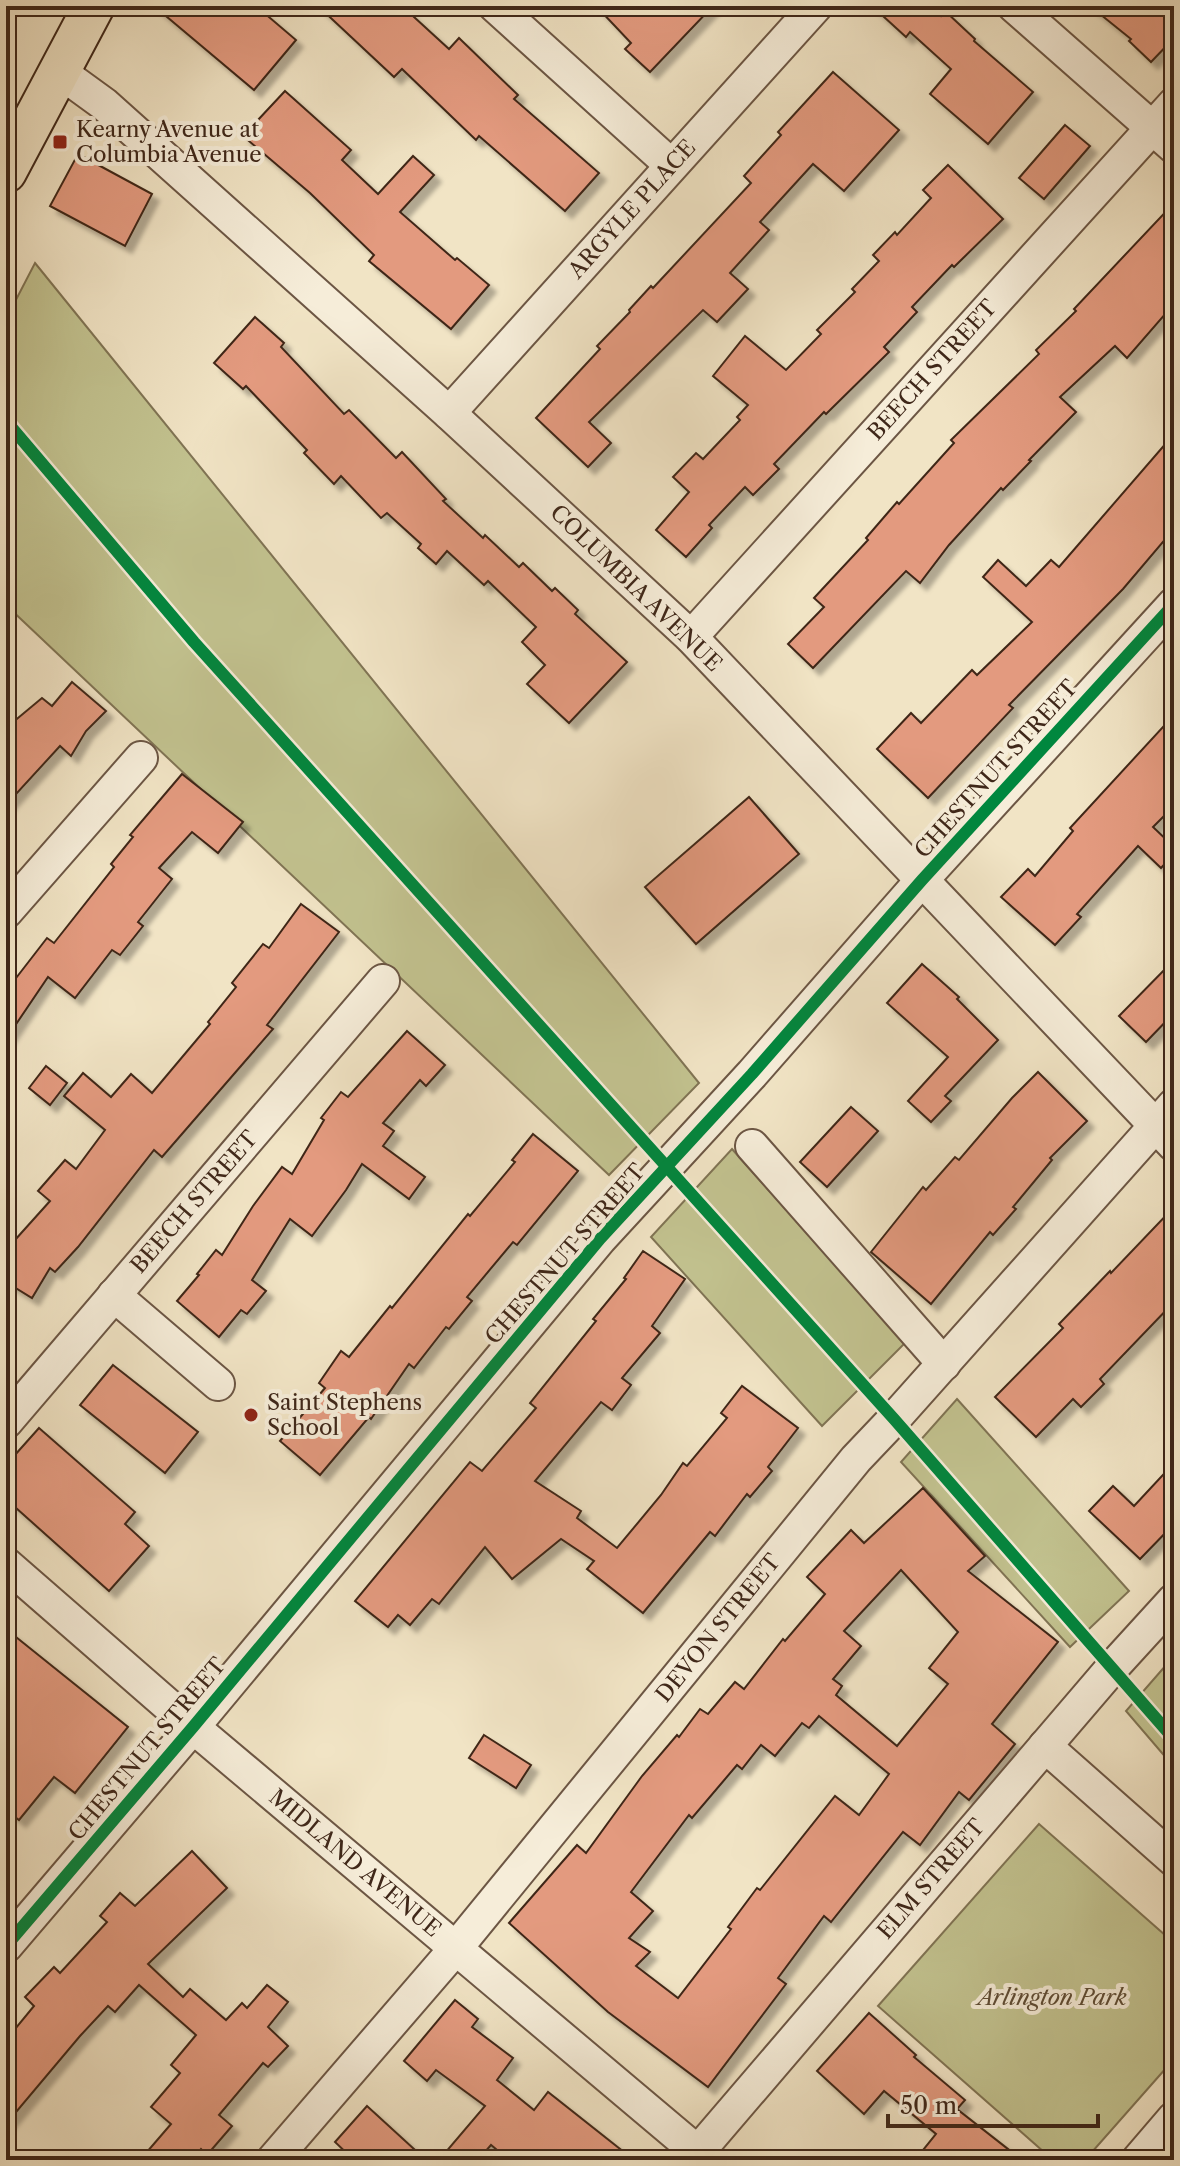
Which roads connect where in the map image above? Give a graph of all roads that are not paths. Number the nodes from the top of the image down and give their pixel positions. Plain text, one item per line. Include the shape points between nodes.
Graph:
1 (94, 6) edge
2 (495, 6) edge
3 (816, 6) edge
4 (1014, 6) edge
5 (60, 72) junction
6 (1167, 126) edge
7 (671, 165) junction
8 (6, 172) edge
9 (449, 413) junction
10 (1174, 604) edge
11 (691, 637) junction
12 (141, 758) dead end
13 (922, 880) junction
14 (6, 912) edge
15 (383, 981) dead end
16 (1168, 1126) edge
17 (752, 1146) dead end
18 (114, 1295) junction
19 (944, 1364) junction
20 (218, 1384) dead end
21 (6, 1422) edge
22 (6, 1564) edge
23 (1174, 1600) edge
24 (193, 1727) junction
25 (1045, 1746) junction
26 (1174, 1860) edge
27 (6, 1946) edge
28 (456, 1948) junction
29 (1174, 2118) edge
30 (699, 2157) edge
31 (273, 2160) edge
32 (1138, 2160) edge

1 - 5 main road
2 - 7 street
3 - 7 street, ARGYLE PLACE
4 - 6 street
5 - 8 main road
5 - 9 street, COLUMBIA AVENUE via 104,104
6 - 11 street, BEECH STREET
7 - 9 street, ARGYLE PLACE
9 - 11 street, COLUMBIA AVENUE
10 - 13 street, CHESTNUT STREET
11 - 13 street, COLUMBIA AVENUE
12 - 14 street
13 - 16 street, COLUMBIA AVENUE
13 - 24 street, CHESTNUT STREET via 600,1239
15 - 18 street, BEECH STREET
16 - 19 street, DEVON STREET
17 - 19 street
18 - 20 street
18 - 21 street, BEECH STREET
19 - 28 street, DEVON STREET via 856,1459
22 - 24 street, MIDLAND AVENUE
23 - 25 street, ELM STREET
24 - 27 street, CHESTNUT STREET
24 - 28 street, MIDLAND AVENUE
25 - 26 street
25 - 30 street, ELM STREET
28 - 30 street, MIDLAND AVENUE
28 - 31 street, DEVON STREET
29 - 32 street

